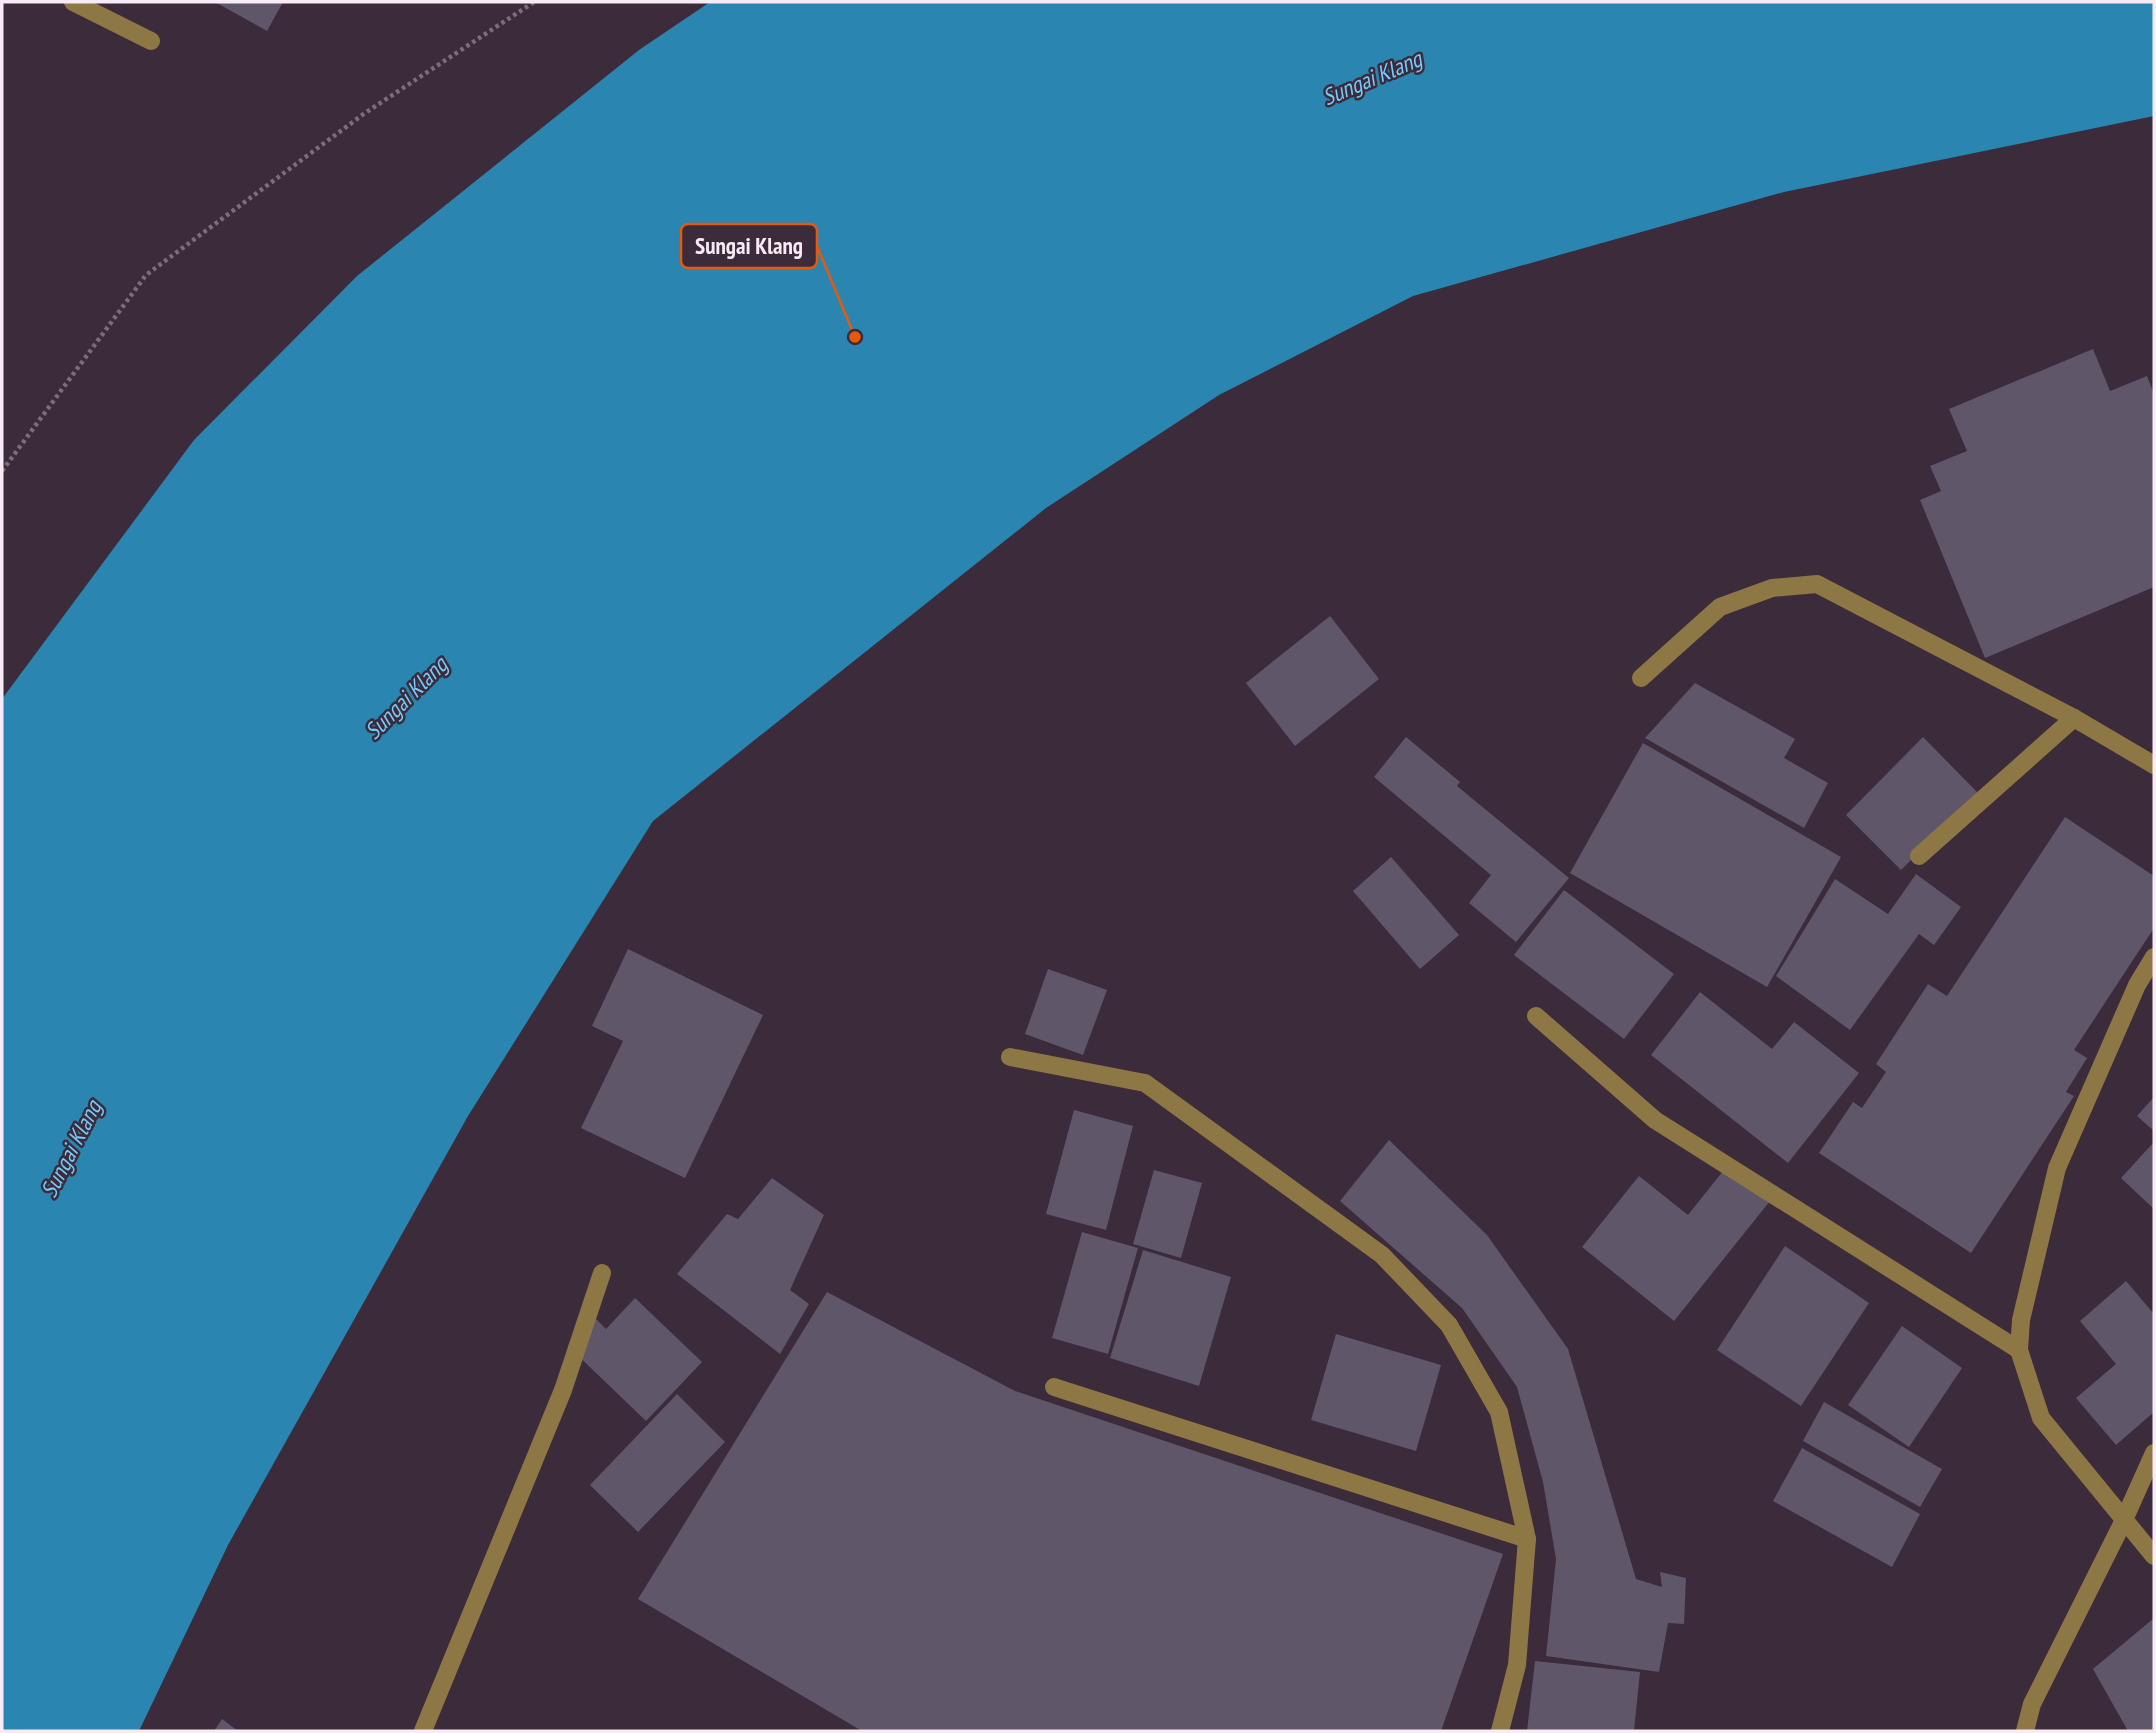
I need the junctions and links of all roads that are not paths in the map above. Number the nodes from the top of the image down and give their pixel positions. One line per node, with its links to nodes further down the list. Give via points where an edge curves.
1 (73, 2): 2 (street)
2 (151, 41)
3 (1640, 678): 4 (street, via 1720,607 1772,588 1817,583)
4 (2074, 718): 5 (street); 6 (street)
5 (2154, 765)
6 (1919, 856)
7 (2154, 957): 11 (street, via 2137,985 2057,1167 2021,1320)
8 (1536, 1016): 11 (street, via 1655,1120)
9 (1010, 1057): 15 (street, via 1145,1083 1382,1255 1449,1325 1499,1412)
10 (602, 1273): 17 (street, via 563,1390)
11 (2019, 1350): 14 (street, via 2041,1418 2097,1483)
12 (1054, 1387): 15 (street)
13 (2154, 1453): 14 (street)
14 (2123, 1522): 16 (street); 19 (street, via 2032,1704)
15 (1527, 1539): 18 (street, via 1517,1665)
16 (2154, 1556)
17 (423, 1731)
18 (1500, 1731)
19 (2025, 1731)

